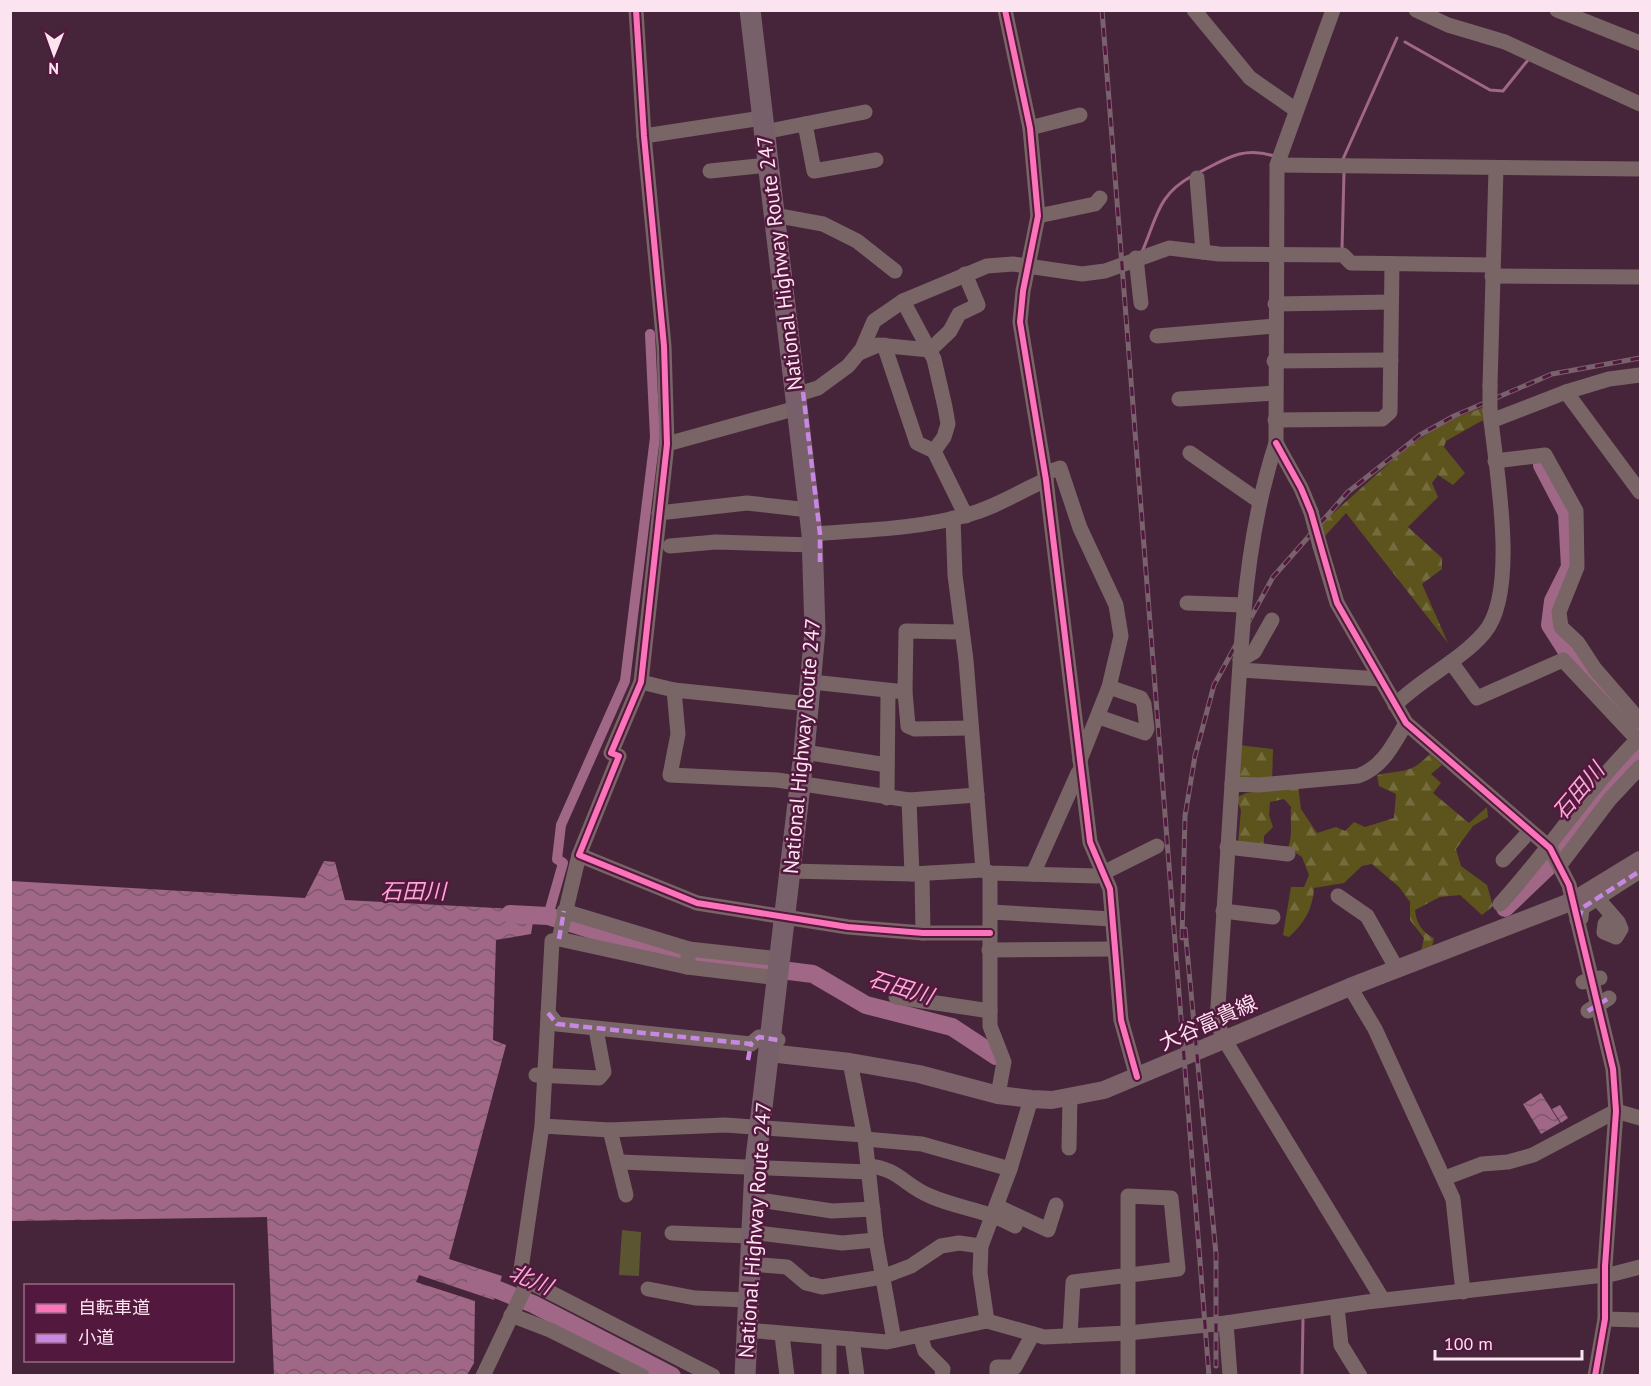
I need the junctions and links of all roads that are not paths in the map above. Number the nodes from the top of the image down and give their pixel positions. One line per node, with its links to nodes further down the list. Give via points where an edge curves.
1 (636, 10): 16 (street)
2 (750, 10): 14 (highway, National Highway Route 247)
3 (1005, 10): 15 (street)
4 (1194, 10): 10 (street, via 1250,78)
5 (1333, 10): 10 (street)
6 (1416, 10): 9 (street, via 1448,25 1505,42)
7 (1557, 10): 8 (street)
8 (1641, 43)
9 (1641, 104)
10 (1296, 110): 19 (street)
11 (865, 112): 13 (street)
12 (1080, 116): 15 (street)
13 (805, 124): 14 (street); 17 (street, via 814,171)
14 (763, 125): 16 (street); 18 (highway, National Highway Route 247)
15 (1030, 128): 26 (street)
16 (644, 136): 55 (street, via 664,346)
17 (876, 160)
18 (768, 165): 22 (street); 25 (highway, National Highway Route 247)
19 (1277, 165): 20 (street); 28 (street)
20 (1496, 168): 21 (street); 32 (street)
21 (1641, 169)
22 (710, 171)
23 (1197, 178): 27 (street)
24 (1100, 198): 26 (street, via 1095,204)
25 (774, 215): 33 (street, via 823,224 857,241); 50 (highway, National Highway Route 247)
26 (1038, 216): 31 (street)
27 (1203, 252): 28 (street); 29 (street, via 1169,248)
28 (1276, 254): 30 (street, via 1343,255 1351,263); 39 (street)
29 (1136, 258): 31 (street, via 1105,271 1082,274); 38 (street)
30 (1392, 264): 32 (street); 37 (street)
31 (1028, 267): 34 (street, via 987,266); 59 (street, via 1020,322)
32 (1492, 270): 35 (street); 52 (street, bridge)
33 (895, 271)
34 (965, 274): 36 (street); 43 (street, via 978,305 959,314 950,331)
35 (1641, 277)
36 (903, 301): 43 (street); 44 (street, via 874,321)
37 (1391, 302): 39 (street); 45 (street)
38 (1141, 303)
39 (1275, 304): 40 (street)
40 (1275, 326): 41 (street); 46 (street)
41 (1157, 336)
42 (884, 345): 43 (street); 44 (street); 56 (street, via 917,443)
43 (930, 350): 56 (street, via 948,424)
44 (859, 353): 50 (street, via 848,366)
45 (1391, 360): 46 (street); 53 (street, via 1390,412 1382,419)
46 (1274, 361): 49 (street)
47 (1641, 375): 48 (street, via 1609,379)
48 (1566, 392): 52 (street); 60 (street)
49 (1275, 393): 51 (street); 53 (street)
50 (798, 398): 55 (street); 62 (highway, National Highway Route 247); 65 (street)
51 (1179, 399)
52 (1490, 416): 58 (street)
53 (1275, 420): 54 (street)
54 (1276, 443): 61 (street); 73 (street, bridge, via 1311,512 1337,603)
55 (667, 444): 63 (street)
56 (934, 452): 64 (street)
57 (1191, 453): 61 (street)
58 (1495, 461): 72 (street, via 1503,538 1502,592 1496,615 1484,633); 83 (street, via 1545,455 1576,511 1577,567 1559,612 1561,627)
59 (1045, 476): 64 (street, via 1005,502); 76 (street, via 1060,468 1080,528 1116,605 1120,636); 89 (street)
60 (1641, 492)
61 (1259, 501): 68 (street)
62 (809, 510): 63 (street, via 747,503); 65 (highway, National Highway Route 247)
63 (659, 513): 74 (street)
64 (959, 517): 65 (street); 70 (street)
65 (816, 544): 66 (street, via 716,542); 75 (highway, National Highway Route 247)
66 (670, 546)
67 (1187, 603): 68 (street)
68 (1244, 608): 71 (street, bridge)
69 (1272, 620): 71 (street, via 1254,652)
70 (961, 632): 79 (street, via 906,631); 85 (street)
71 (1240, 660): 73 (street); 92 (street)
72 (1451, 662): 81 (street, via 1416,684); 86 (street, via 1478,698 1563,660)
73 (1381, 679): 81 (street)
74 (641, 682): 77 (street); 101 (street, via 611,753 619,756)
75 (812, 682): 78 (street); 80 (highway, National Highway Route 247)
76 (1109, 687): 82 (street); 82 (street, via 1141,698 1147,729 1145,733)
77 (674, 690): 80 (street); 91 (street, via 678,734 670,775)
78 (888, 692): 79 (street); 88 (street)
79 (905, 692): 85 (street, via 908,726)
80 (809, 704): 87 (highway, National Highway Route 247)
81 (1395, 705): 84 (street)
82 (1099, 717): 89 (street)
83 (1641, 721)
84 (1406, 723): 92 (street, via 1381,762 1372,771 1358,776); 96 (street)
85 (971, 728): 93 (street)
86 (1639, 739): 99 (street, via 1618,759)
87 (804, 752): 88 (street); 91 (highway, National Highway Route 247)
88 (887, 765): 94 (street)
89 (1080, 765): 107 (street, via 1090,842); 109 (street)
90 (1641, 767): 103 (street, via 1610,799)
91 (800, 782): 94 (street); 105 (highway, National Highway Route 247)
92 (1232, 784): 98 (street)
93 (978, 795): 95 (street); 106 (street)
94 (887, 798): 95 (street)
95 (909, 800): 108 (street)
96 (1530, 831): 99 (street); 102 (street)
97 (1157, 846): 107 (street)
98 (1227, 847): 100 (street); 114 (street)
99 (1550, 848): 103 (street); 111 (street)
100 (1288, 854)
101 (579, 855): 113 (street); 116 (street, via 697,903)
102 (1503, 860)
103 (1560, 865): 112 (street)
104 (1639, 866): 112 (main road, 大谷富貴線)
105 (790, 871): 108 (street); 116 (highway, National Highway Route 247)
106 (987, 872): 108 (street); 109 (street); 115 (street)
107 (1103, 873): 109 (street); 119 (street, via 1110,889)
108 (917, 874): 120 (street)
109 (1033, 874)
110 (1338, 896): 128 (street, via 1367,916)
111 (1500, 904)
112 (1584, 904): 117 (street); 128 (main road, 大谷富貴線); 147 (street)
113 (564, 911): 122 (street); 123 (street)
114 (1222, 911): 118 (street); 139 (street, via 1217,1022)
115 (991, 912): 119 (street); 121 (street)
116 (785, 915): 120 (street, via 849,927); 127 (highway, National Highway Route 247)
117 (1612, 916)
118 (1273, 917)
119 (1112, 919): 124 (street)
120 (923, 933): 121 (street)
121 (990, 933): 125 (street)
122 (559, 939): 126 (street); 136 (street, via 552,941)
123 (689, 949): 126 (street); 127 (street)
124 (1115, 949): 125 (street); 143 (street, via 1121,1020)
125 (989, 950): 134 (street)
126 (687, 967): 127 (street)
127 (779, 969): 140 (highway, National Highway Route 247)
128 (1397, 969): 131 (main road, 大谷富貴線)
129 (1600, 978): 130 (street, bridge)
130 (1583, 982)
131 (1350, 987): 139 (main road, 大谷富貴線); 158 (street, via 1375,1029)
132 (896, 997): 134 (street)
133 (1609, 998): 135 (street, bridge)
134 (990, 1011): 144 (street, via 990,1026 1004,1062)
135 (1588, 1011)
136 (548, 1012): 137 (street); 140 (street, via 557,1024)
137 (542, 1031): 138 (street); 142 (street)
138 (597, 1035): 140 (street); 142 (street, via 604,1072 599,1078)
139 (1224, 1039): 143 (main road, 大谷富貴線); 178 (street)
140 (761, 1048): 141 (main road, 大谷富貴線); 150 (highway, National Highway Route 247)
141 (850, 1062): 144 (main road, 大谷富貴線, via 919,1074); 152 (street)
142 (541, 1075): 149 (street)
143 (1137, 1077): 145 (main road, 大谷富貴線, via 1104,1090)
144 (998, 1095): 146 (main road, 大谷富貴線)
145 (1070, 1097): 146 (main road, 大谷富貴線); 153 (street)
146 (1031, 1099): 157 (street)
147 (1619, 1111): 148 (street); 158 (street, via 1533,1155 1482,1164); 171 (street)
148 (1641, 1118)
149 (542, 1126): 151 (street); 174 (street, via 520,1276)
150 (759, 1128): 151 (street, via 693,1125); 152 (street); 155 (highway, National Highway Route 247)
151 (610, 1130): 154 (street)
152 (865, 1137): 156 (street); 157 (street, via 922,1144)
153 (1069, 1148)
154 (620, 1162): 155 (street); 159 (street)
155 (755, 1167): 156 (street); 160 (highway, National Highway Route 247)
156 (868, 1169): 162 (street); 163 (street, via 897,1172 916,1189 933,1197)
157 (1010, 1169): 163 (street)
158 (1444, 1178): 176 (street, via 1458,1222)
159 (626, 1195)
160 (753, 1199): 162 (street, via 832,1211); 166 (highway, National Highway Route 247)
161 (1056, 1205): 163 (street, via 1048,1230)
162 (873, 1209): 167 (street)
163 (994, 1209): 164 (street); 168 (street)
164 (1015, 1226)
165 (672, 1233): 166 (street)
166 (750, 1234): 167 (street, via 842,1243); 169 (highway, National Highway Route 247)
167 (876, 1240): 173 (street)
168 (981, 1246): 173 (street, via 941,1246 911,1266); 183 (street, via 980,1273)
169 (749, 1264): 173 (street, via 787,1267 806,1283 822,1287); 177 (highway, National Highway Route 247)
170 (1641, 1267): 171 (street)
171 (1609, 1274): 176 (street); 181 (street)
172 (1127, 1276): 172 (street, via 1178,1269 1171,1198 1128,1196); 186 (street); 190 (street, via 1072,1282)
173 (882, 1277): 193 (street)
174 (526, 1285): 180 (street); 196 (street)
175 (648, 1289): 177 (street, via 695,1298)
176 (1463, 1292): 178 (street)
177 (747, 1300): 185 (highway, National Highway Route 247)
178 (1383, 1300): 179 (street)
179 (1337, 1307): 184 (street); 205 (street, via 1341,1345)
180 (513, 1312): 194 (street); 195 (street)
181 (1609, 1319): 182 (street); 206 (street); 207 (street)
182 (1641, 1320)
183 (987, 1321): 187 (street); 189 (street)
184 (1226, 1323): 186 (street); 204 (street)
185 (746, 1330): 188 (street); 197 (highway, National Highway Route 247)
186 (1128, 1333): 190 (street); 203 (street)
187 (1034, 1334): 190 (street); 202 (street, via 1015,1367 997,1367)
188 (782, 1335): 191 (street); 198 (street)
189 (920, 1335): 193 (street); 201 (street, via 925,1351 943,1369)
190 (1070, 1336)
191 (830, 1338): 192 (street); 199 (street)
192 (852, 1339): 193 (street); 200 (street)
193 (894, 1340)
194 (483, 1376)
195 (642, 1376)
196 (713, 1376)
197 (745, 1376)
198 (787, 1376)
199 (829, 1376)
200 (857, 1376)
201 (942, 1376)
202 (997, 1376)
203 (1128, 1376)
204 (1230, 1376)
205 (1360, 1376)
206 (1595, 1376)
207 (1602, 1376)

